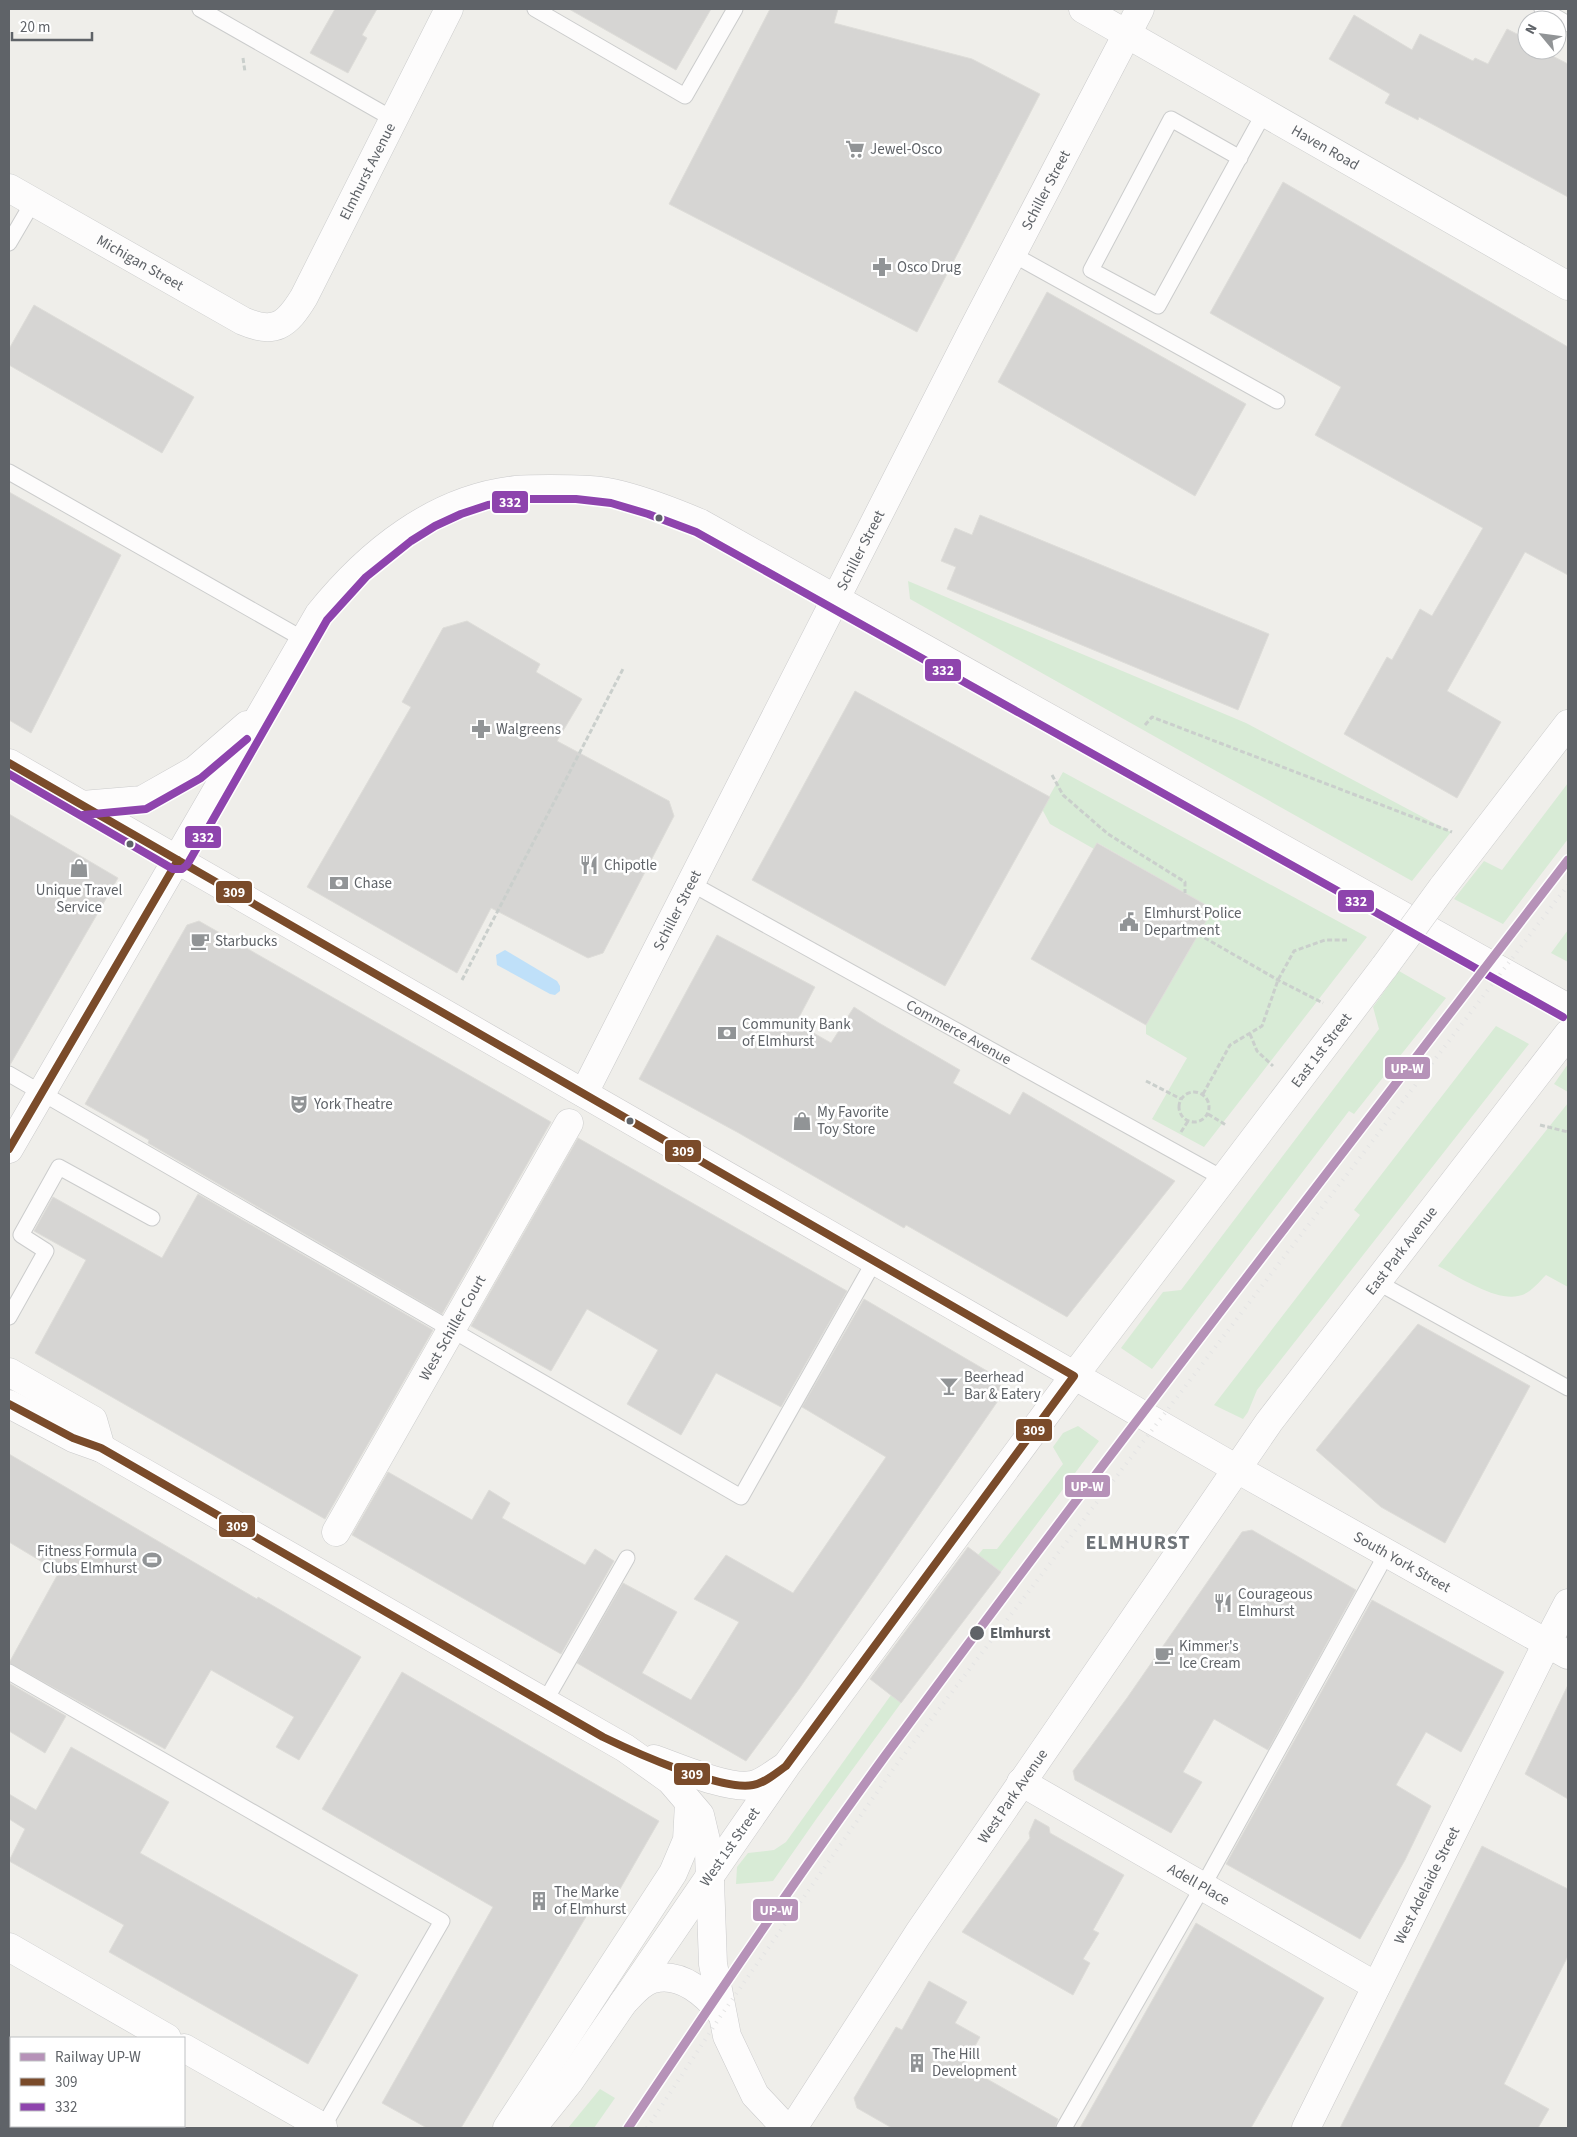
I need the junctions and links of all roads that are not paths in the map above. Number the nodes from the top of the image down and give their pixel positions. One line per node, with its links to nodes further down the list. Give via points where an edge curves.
1 (200, 9): 11 (lane)
2 (449, 9): 11 (street, Elmhurst Avenue)
3 (535, 9): 4 (lane, via 685,96)
4 (735, 9)
5 (1083, 9): 9 (street, Haven Road)
6 (1140, 9): 9 (street, Schiller Street)
7 (1542, 9): 8 (lane)
8 (1568, 24)
9 (1127, 34): 10 (street, Haven Road); 16 (street, Schiller Street)
10 (1264, 112): 12 (lane); 18 (street, Haven Road)
11 (393, 119): 20 (street, Elmhurst Avenue, via 304,297 286,322)
12 (1240, 158): 17 (lane, via 1158,306); 17 (lane, via 1171,119)
13 (9, 188): 14 (street, Michigan Street)
14 (33, 202): 15 (lane); 20 (street, Michigan Street, via 243,321 258,328)
15 (9, 243)
16 (1012, 254): 19 (lane); 23 (street, Schiller Street)
17 (1092, 270): 19 (lane)
18 (1568, 286)
19 (1080, 291): 21 (lane)
20 (276, 327)
21 (1276, 401)
22 (9, 472): 24 (lane)
23 (836, 599): 24 (street, via 700,523 661,507 599,491 516,490 474,499 438,512 406,531 380,550 338,590); 30 (street, Schiller Street); 31 (street)
24 (303, 639): 25 (street)
25 (261, 713): 28 (street, via 195,770 142,800); 29 (street)
26 (1568, 724): 38 (street, East 1st Street, bridge)
27 (9, 763): 28 (street, South York Street)
28 (82, 805): 29 (street, South York Street)
29 (178, 860): 34 (street); 35 (street, South York Street)
30 (692, 884): 35 (street, Schiller Street); 38 (lane, Commerce Avenue)
31 (1568, 1008)
32 (1568, 1034): 42 (street, East Park Avenue)
33 (11, 1076): 34 (lane)
34 (42, 1092): 37 (street); 44 (lane)
35 (584, 1093): 41 (street, South York Street)
36 (569, 1122): 44 (street, West Schiller Court)
37 (13, 1134)
38 (1224, 1179): 46 (street, East 1st Street)
39 (152, 1218): 40 (lane, via 59,1167)
40 (15, 1232): 43 (lane, via 46,1251)
41 (874, 1260): 44 (lane, via 741,1497); 46 (street, South York Street)
42 (1377, 1282): 47 (lane); 50 (street, East Park Avenue, via 1269,1422)
43 (9, 1317)
44 (452, 1330): 51 (street, West Schiller Court)
45 (9, 1372): 49 (street, via 93,1420)
46 (1074, 1376): 50 (street, South York Street); 59 (street, West 1st Street)
47 (1568, 1388)
48 (9, 1404): 49 (street, via 73,1438)
49 (101, 1448): 57 (street)
50 (1237, 1469): 52 (street, South York Street); 60 (street, West Park Avenue)
51 (336, 1532)
52 (1387, 1553): 55 (street, South York Street); 63 (lane)
53 (628, 1558): 57 (lane)
54 (1568, 1604): 55 (street, West Adelaide Street)
55 (1558, 1649): 65 (street, West Adelaide Street)
56 (9, 1672): 70 (lane, via 442,1921)
57 (544, 1703): 58 (street)
58 (625, 1748): 59 (street, via 690,1772 751,1786); 61 (street, via 670,1780)
59 (786, 1766): 62 (street, West 1st Street)
60 (1021, 1782): 63 (street, Adell Place); 74 (street, West Park Avenue)
61 (690, 1803): 62 (street, via 700,1815 705,1832); 71 (street, via 687,1840 673,1873)
62 (710, 1876): 66 (street, West 1st Street); 67 (street, via 714,1964)
63 (1203, 1886): 65 (street, Adell Place); 75 (lane)
64 (9, 1947): 68 (street)
65 (1376, 1986): 76 (street, West Adelaide Street)
66 (623, 2003): 67 (street, via 638,1987 653,1979 670,1977 698,1989); 72 (street, West 1st Street, via 569,2082)
67 (722, 2014): 73 (street, via 727,2036 750,2087)
68 (165, 2037)
69 (185, 2049): 70 (street)
70 (323, 2127)
71 (507, 2128)
72 (532, 2128)
73 (786, 2128)
74 (793, 2128)
75 (1064, 2128)
76 (1306, 2128)

